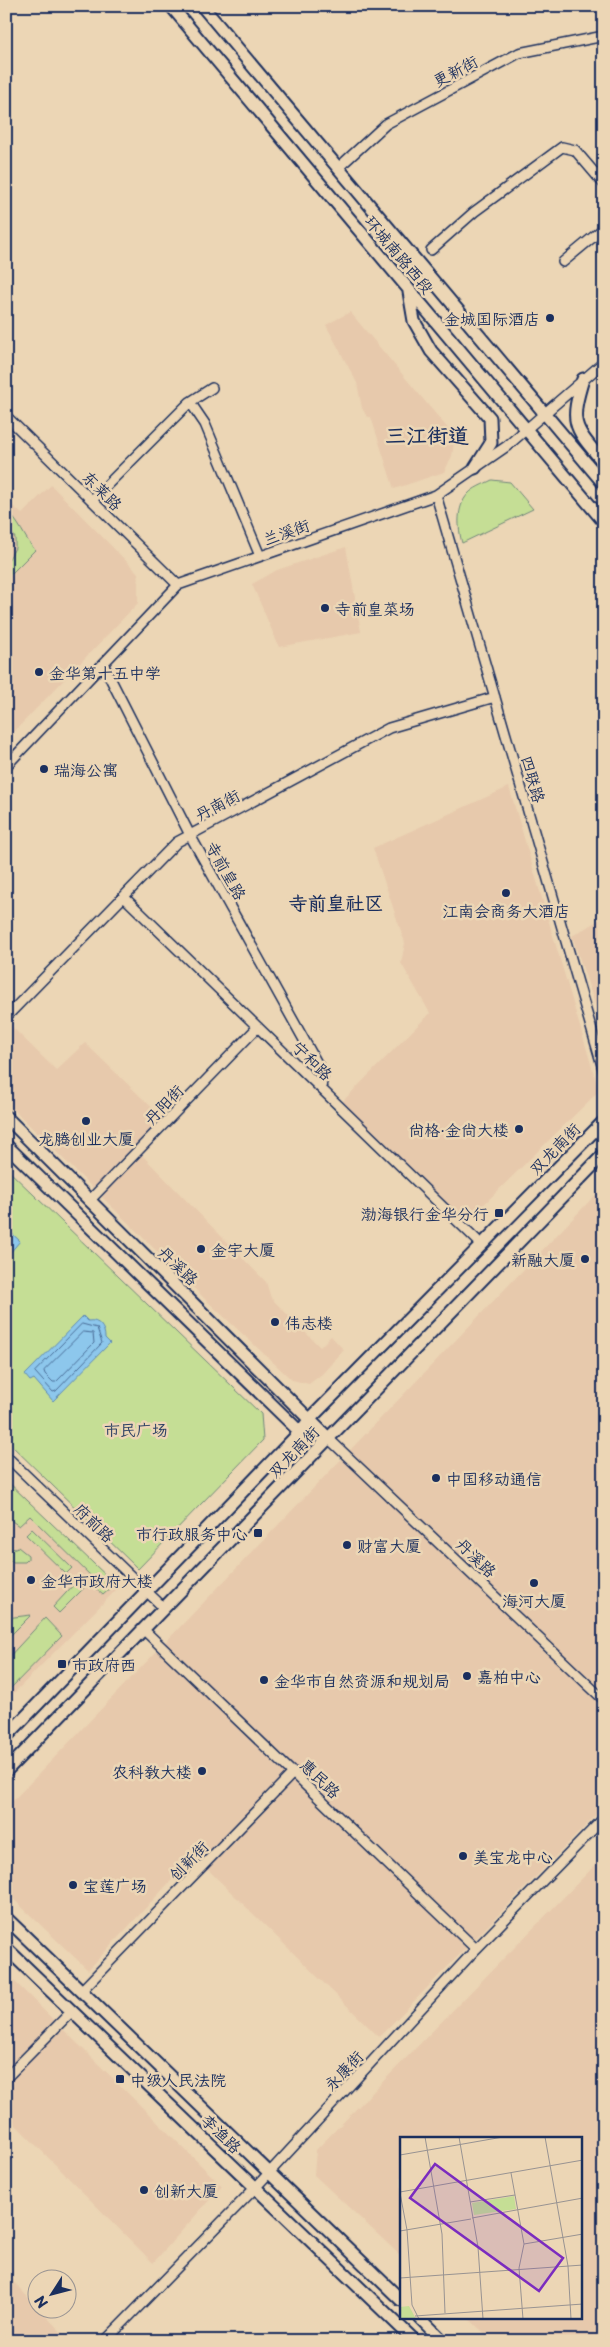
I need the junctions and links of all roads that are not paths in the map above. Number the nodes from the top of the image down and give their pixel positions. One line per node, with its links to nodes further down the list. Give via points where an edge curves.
1 (171, 6): 9 (main road, 环城南路西段)
2 (202, 6): 4 (main road, 环城南路西段)
3 (604, 36): 4 (street, 更新街, via 519,53 386,124)
4 (338, 168): 14 (main road, 环城南路西段)
5 (604, 184): 7 (street, via 575,150 562,147 474,212)
6 (604, 228): 8 (street)
7 (430, 250)
8 (563, 262)
9 (409, 290): 16 (main road, 环城南路西段); 18 (main road, via 414,321 431,351 490,418 491,442)
10 (604, 362): 11 (street, 兰溪街)
11 (583, 379): 14 (street, 兰溪街); 17 (main road, via 574,408 578,432)
12 (212, 388): 13 (street)
13 (190, 402): 21 (street); 23 (street, via 205,424)
14 (545, 413): 16 (street, 兰溪街); 19 (main road, 环城南路西段)
15 (8, 421): 21 (street, 东莱路)
16 (526, 431): 18 (street, 兰溪街); 22 (main road, 环城南路西段)
17 (604, 463)
18 (475, 468): 20 (street, 兰溪街)
19 (604, 484)
20 (436, 494): 23 (street, 兰溪街); 26 (street, 四联路)
21 (92, 500): 24 (street, 东莱路)
22 (604, 522)
23 (260, 556): 24 (street, 兰溪街)
24 (178, 585): 25 (street, 兰溪街)
25 (102, 664): 27 (street, 兰溪街); 28 (street, 寺前皇路)
26 (495, 697): 28 (street, 丹南街, via 389,728); 32 (street, 四联路)
27 (6, 766)
28 (190, 835): 29 (street, 丹南街, via 177,842); 33 (street, 寺前皇路, via 323,1074)
29 (124, 897): 30 (street, 丹南街); 31 (street, 宁和路)
30 (6, 1017)
31 (258, 1027): 33 (street, 宁和路); 38 (street, 丹阳街)
32 (604, 1072)
33 (321, 1088): 39 (street, 宁和路)
34 (6, 1117): 38 (main road, 丹溪路)
35 (604, 1121): 39 (main road, 双龙南街)
36 (6, 1145): 41 (main road)
37 (604, 1154): 42 (main road, 双龙南街)
38 (89, 1201): 40 (main road, 丹溪路)
39 (482, 1245): 40 (main road, 双龙南街)
40 (309, 1420): 41 (main road, 双龙南街); 42 (main road, 丹溪路)
41 (300, 1432): 42 (main road); 44 (main road, 双龙南街)
42 (328, 1438): 45 (main road, 双龙南街); 47 (street, 丹溪路)
43 (6, 1456): 44 (street, 府前路)
44 (146, 1592): 45 (street, 府前路); 48 (main road, 双龙南街)
45 (164, 1608): 46 (main road, 双龙南街)
46 (144, 1630): 49 (main road, 双龙南街); 50 (street, 惠民路)
47 (604, 1700)
48 (6, 1736)
49 (6, 1771)
50 (294, 1772): 54 (street, 惠民路); 55 (street, 创新街)
51 (604, 1818): 54 (street, 永康街)
52 (6, 1918): 55 (main road, 李渔路)
53 (6, 1948): 56 (main road, 李渔路)
54 (476, 1949): 58 (street, 永康街)
55 (82, 1990): 58 (main road, 李渔路)
56 (72, 2011): 57 (street); 59 (main road, 李渔路)
57 (6, 2078)
58 (268, 2173): 59 (street, 永康街); 60 (main road, 李渔路)
59 (256, 2187): 62 (street, 永康街); 63 (main road, 李渔路)
60 (400, 2299)
61 (422, 2320): 64 (main road)
62 (105, 2341)
63 (415, 2341)
64 (444, 2341)

